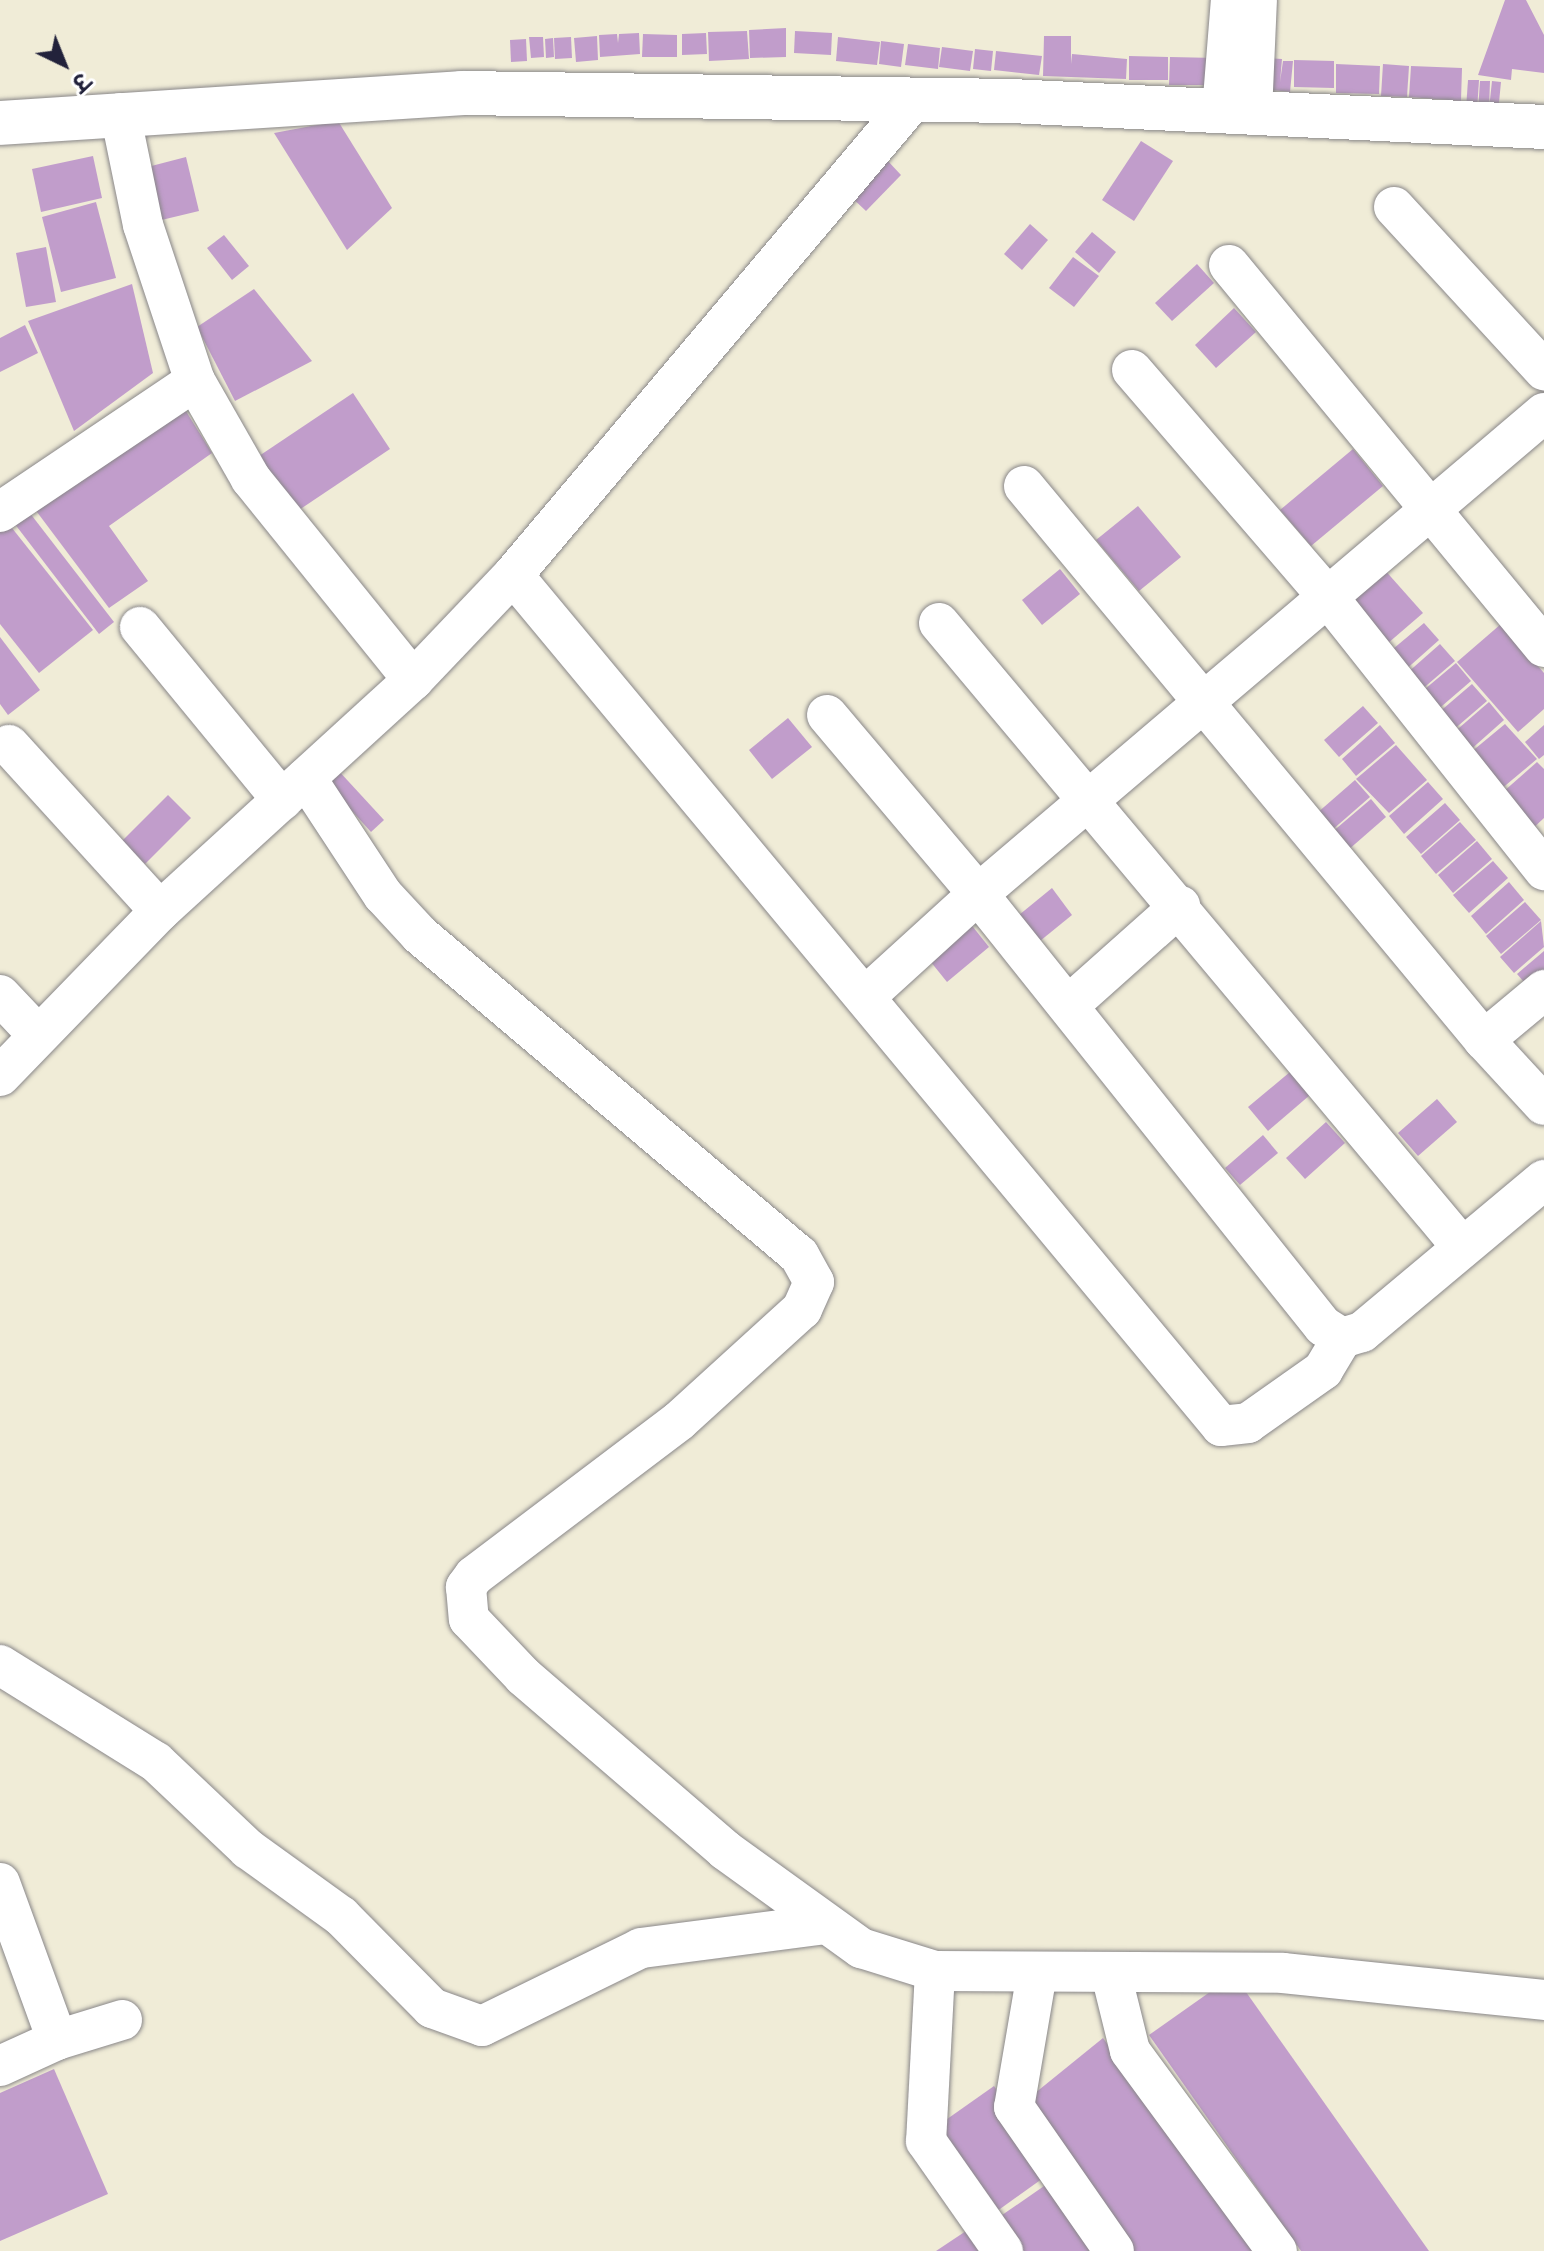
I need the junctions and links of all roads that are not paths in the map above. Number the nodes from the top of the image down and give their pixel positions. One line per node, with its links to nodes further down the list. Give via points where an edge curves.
1 (1231, 0): 4 (street)
2 (1257, 0): 4 (street)
3 (912, 102): 4 (main road, via 1011,101); 5 (main road, via 461,93); 17 (street)
4 (1237, 112): 7 (main road)
5 (120, 113): 6 (main road); 12 (street, via 143,225)
6 (0, 123)
7 (1544, 127)
8 (1394, 207): 11 (street)
9 (1229, 265): 15 (street)
10 (1132, 370): 18 (street)
11 (1544, 370)
12 (195, 381): 16 (street); 22 (street, via 251,479)
13 (1544, 413): 15 (street)
14 (1024, 486): 23 (street)
15 (1431, 511): 18 (street); 21 (street)
16 (0, 512)
17 (513, 575): 22 (street); 34 (street)
18 (1327, 596): 23 (street); 28 (street)
19 (939, 623): 27 (street)
20 (140, 627): 26 (street)
21 (1544, 647)
22 (413, 680): 26 (street)
23 (1206, 701): 27 (street); 37 (street)
24 (827, 715): 29 (street)
25 (9, 745): 31 (street)
26 (294, 789): 31 (street); 45 (street, via 420,935 799,1255 814,1282 802,1309 679,1421 518,1540 466,1587 469,1619 523,1676 725,1850)
27 (1089, 796): 29 (street); 30 (street)
28 (1544, 870)
29 (978, 894): 34 (street); 35 (street)
30 (1180, 906): 35 (street); 41 (street)
31 (160, 911): 36 (street)
32 (1544, 990): 37 (street)
33 (0, 995): 36 (street)
34 (865, 997): 42 (street, via 1221,1426 1248,1423 1313,1377)
35 (1069, 1005): 42 (street, via 1323,1326)
36 (38, 1035): 38 (street)
37 (1484, 1040): 39 (street)
38 (0, 1076)
39 (1544, 1105)
40 (1544, 1180): 41 (street)
41 (1462, 1247): 42 (street, via 1362,1332)
42 (1342, 1338)
43 (0, 1665): 45 (street, via 156,1762 248,1849 341,1916 432,2008 482,2026 641,1948)
44 (0, 1883): 51 (street)
45 (825, 1924): 46 (street, via 861,1948)
46 (935, 1971): 47 (street); 53 (street, via 926,2141)
47 (1037, 1973): 48 (street); 54 (street, via 1014,2107)
48 (1111, 1974): 49 (street, via 1283,1973); 55 (street, via 1130,2051)
49 (1544, 2000)
50 (122, 2020): 51 (street)
51 (57, 2040): 52 (street)
52 (0, 2066)
53 (1003, 2251)
54 (1114, 2251)
55 (1277, 2251)

